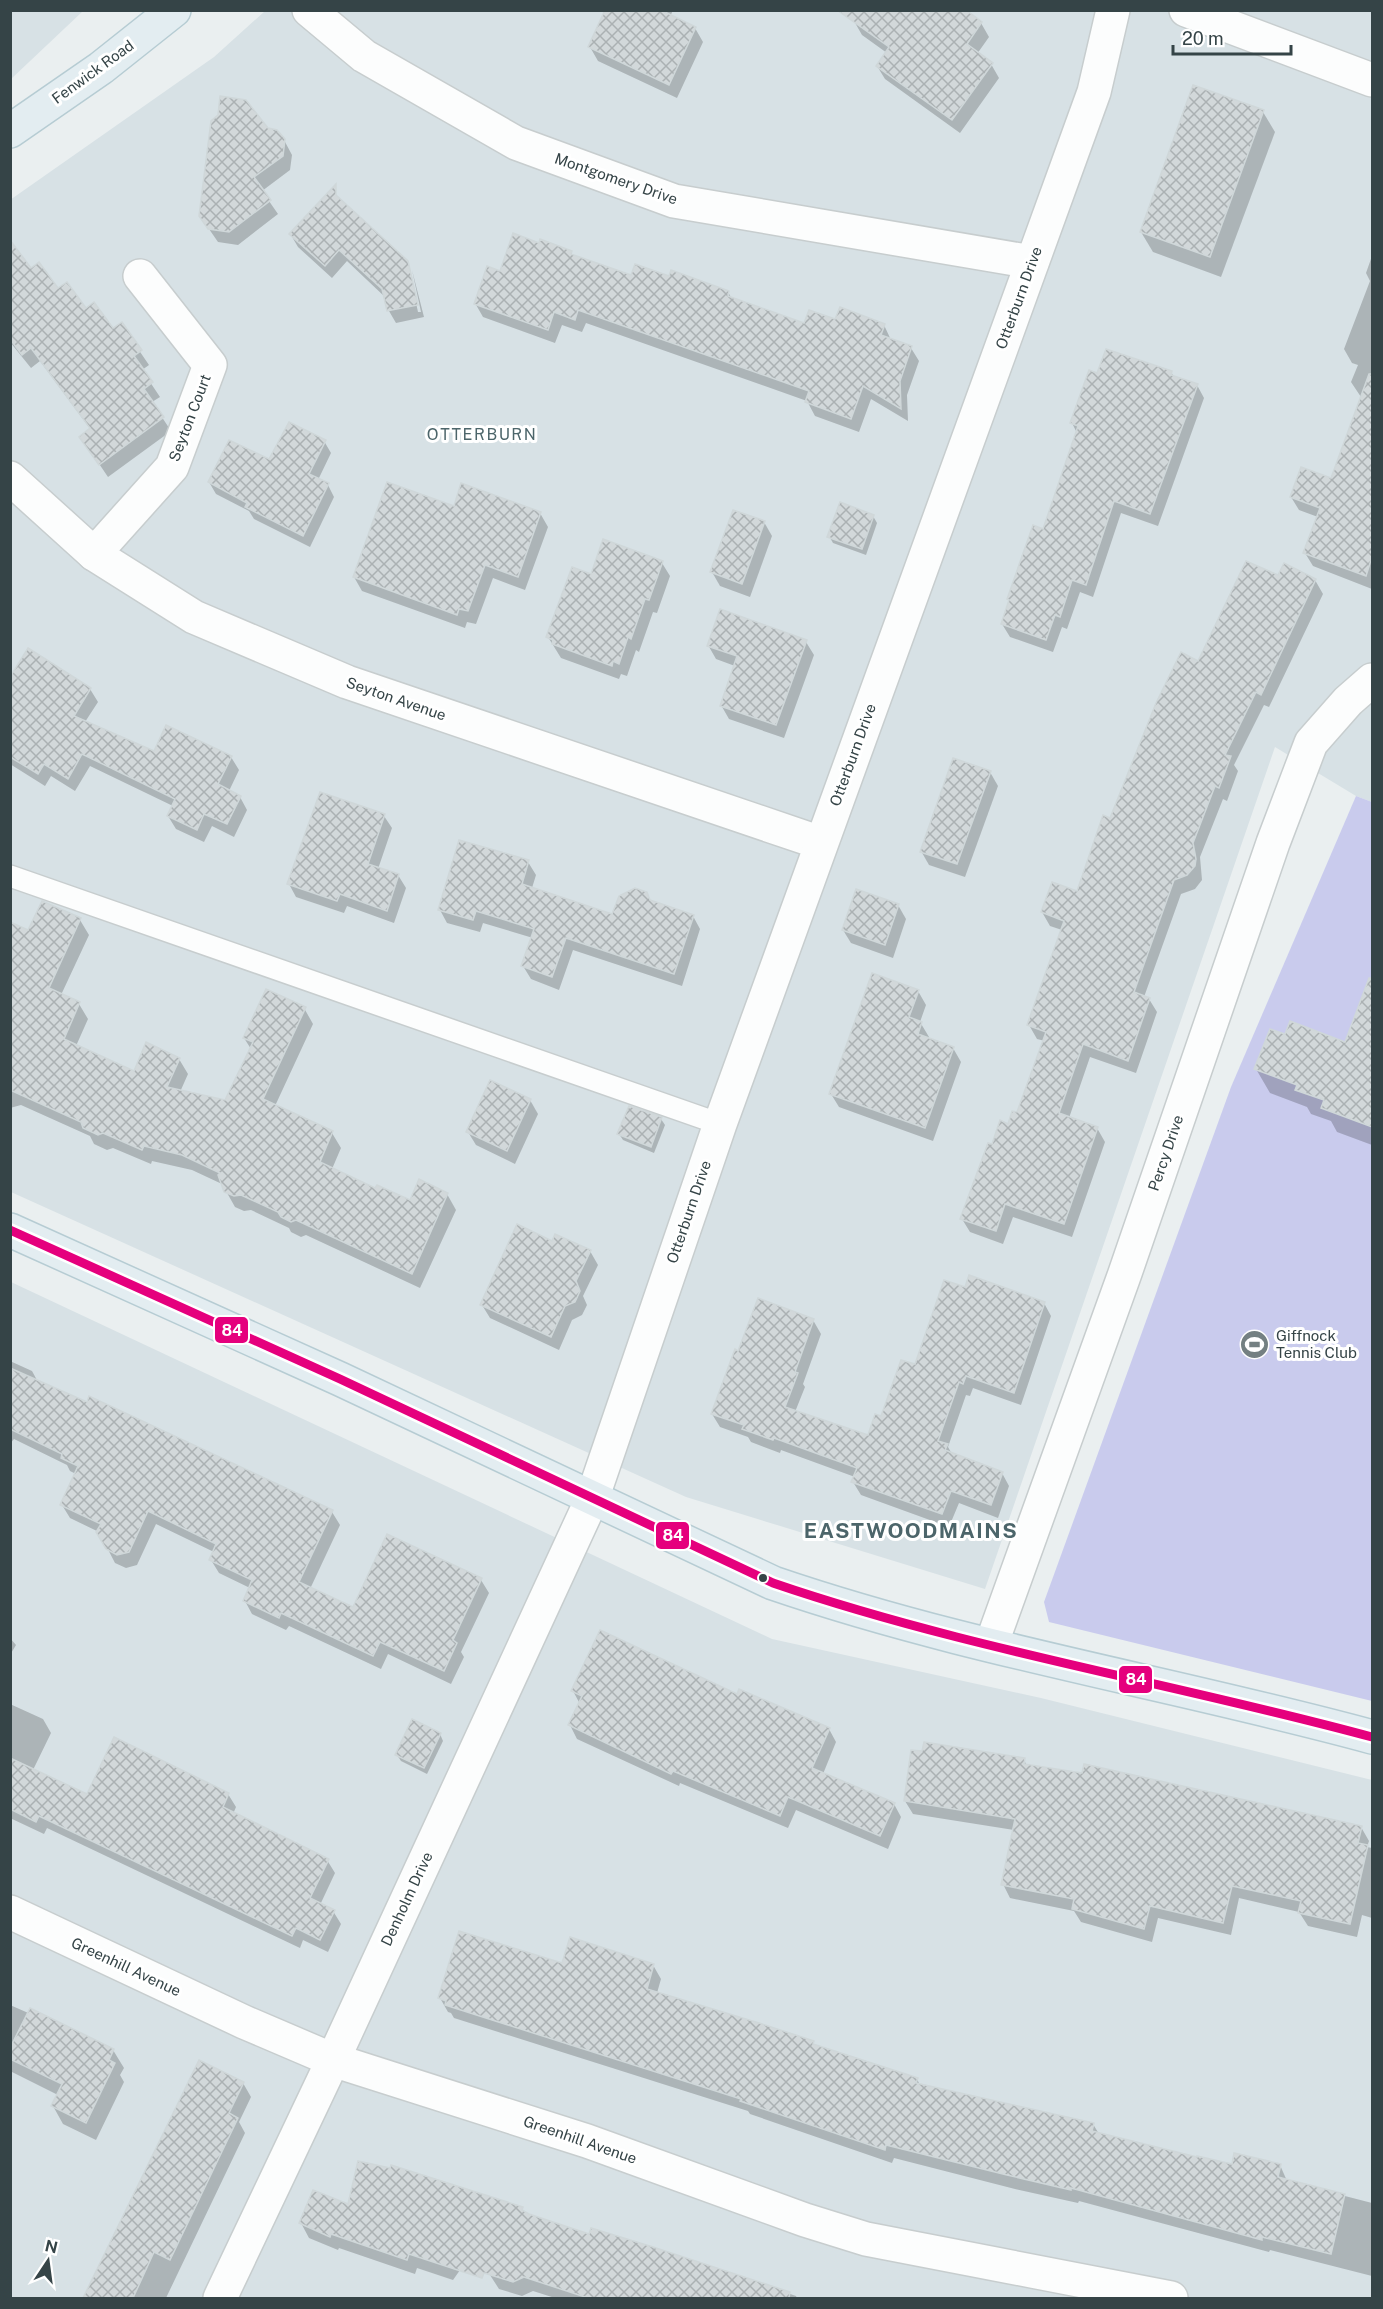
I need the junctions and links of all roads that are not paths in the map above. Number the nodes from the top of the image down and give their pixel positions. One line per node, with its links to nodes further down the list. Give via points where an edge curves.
1 (174, 10): 6 (main road, Fenwick Road, via 101,68)
2 (309, 10): 7 (street, Montgomery Drive, via 364,56 516,143 674,201)
3 (1113, 10): 7 (street, Otterburn Drive, via 1094,92)
4 (1186, 10): 5 (street)
5 (1372, 80)
6 (10, 131)
7 (1032, 262): 12 (street, Otterburn Drive)
8 (140, 276): 10 (street, Seyton Court, via 210,365 172,468)
9 (10, 478): 10 (street, Seyton Avenue)
10 (94, 554): 12 (street, Seyton Avenue, via 194,617 347,682)
11 (1372, 680): 17 (street, Percy Drive, via 1311,743)
12 (821, 843): 14 (street, Otterburn Drive)
13 (10, 876): 14 (lane)
14 (715, 1137): 16 (street, Otterburn Drive)
15 (10, 1230): 16 (main road, via 340,1379)
16 (592, 1499): 17 (main road, via 773,1583 846,1608); 20 (street, Denholm Drive)
17 (991, 1645): 18 (main road)
18 (1372, 1737)
19 (10, 1912): 20 (street, Greenhill Avenue)
20 (333, 2060): 21 (street, Denholm Drive); 22 (street, Greenhill Avenue, via 587,2141 866,2239)
21 (220, 2298)
22 (1162, 2298)

